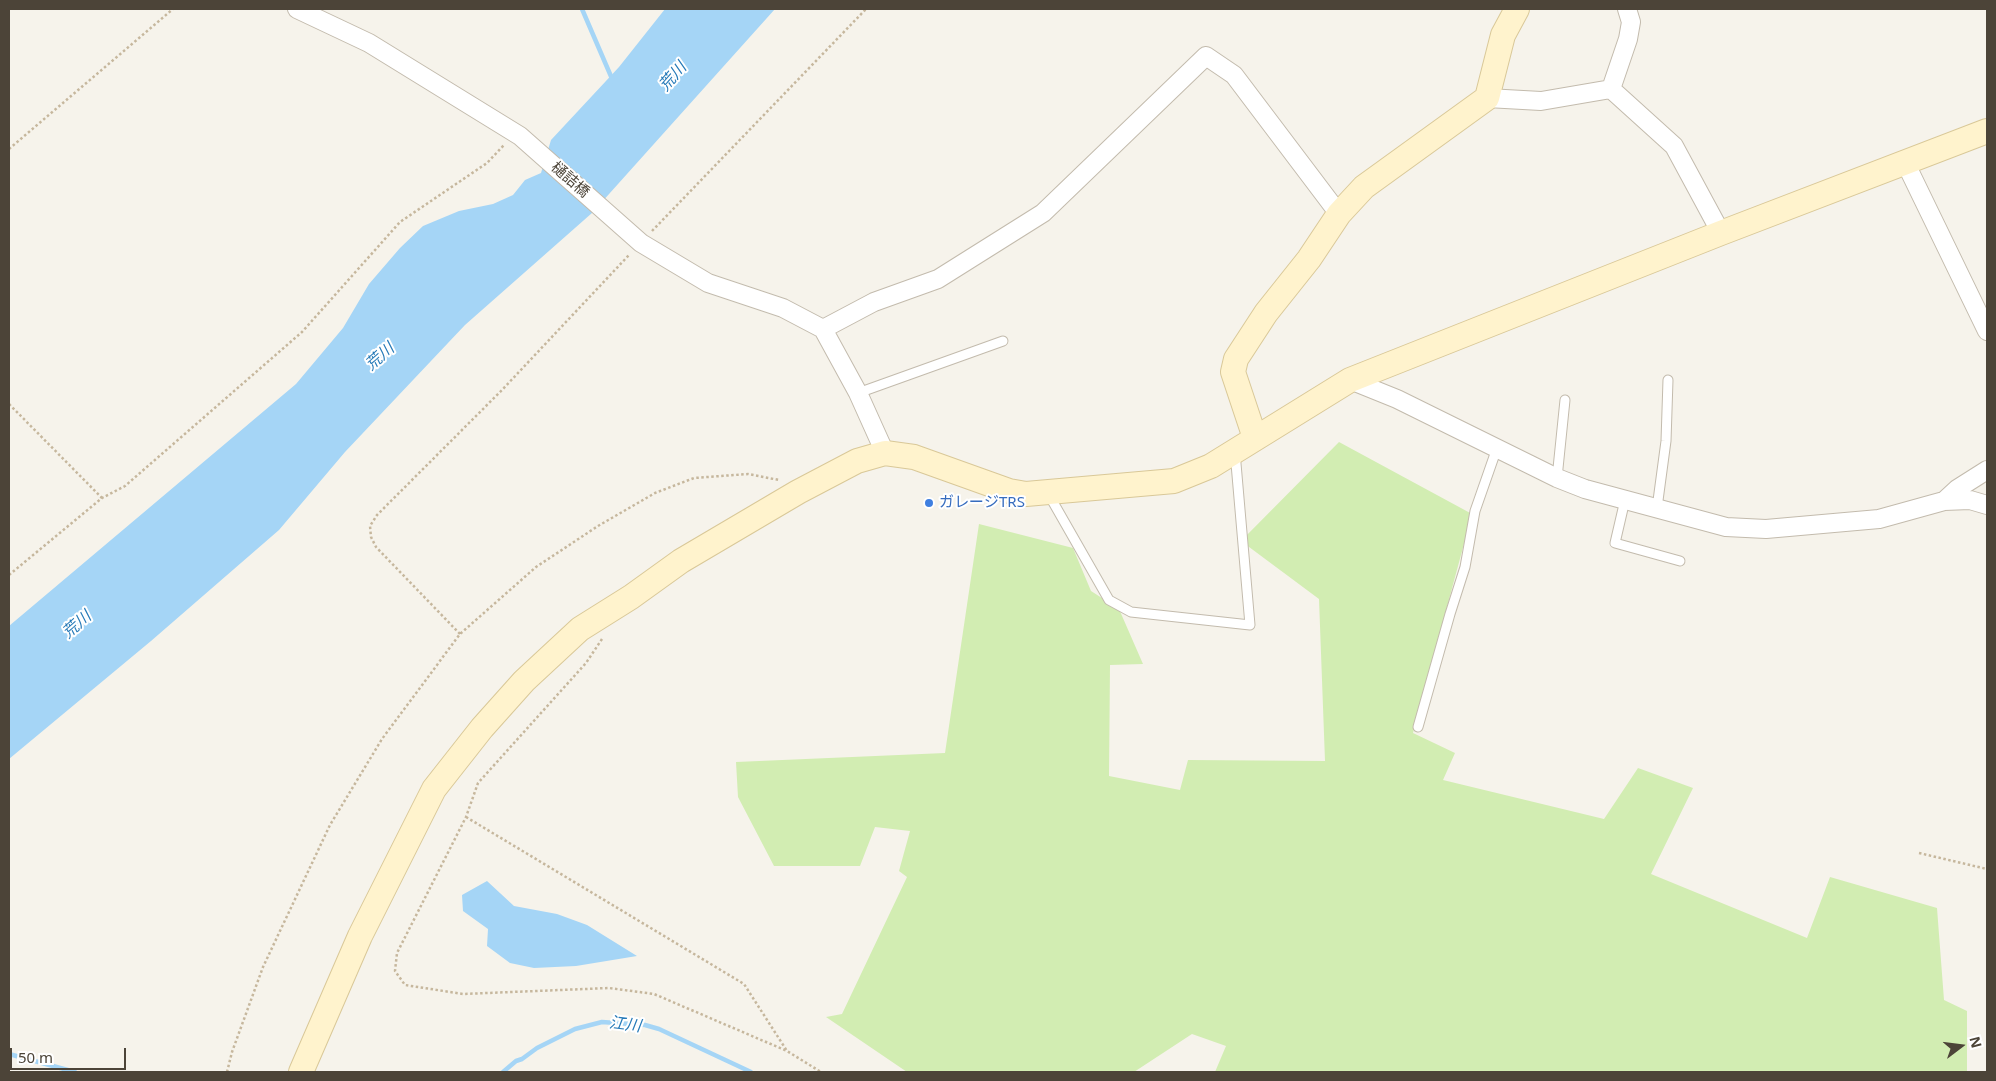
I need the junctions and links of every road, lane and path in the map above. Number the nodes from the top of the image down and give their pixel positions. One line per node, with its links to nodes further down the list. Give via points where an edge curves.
1 (173, 9): 10 (path)
2 (297, 9): 9 (street, 樋詰橋, via 369,43)
3 (866, 9): 14 (path)
4 (1517, 9): 7 (street, via 1503,35)
5 (1627, 9): 6 (street, via 1631,22)
6 (1611, 89): 7 (street, via 1540,101); 13 (street, via 1674,146)
7 (1487, 98): 12 (street, via 1364,187)
8 (1987, 131): 11 (street)
9 (517, 134): 14 (street, 樋詰橋); 31 (path, via 488,163 400,222 302,332 125,486)
10 (9, 149)
11 (1905, 162): 13 (street); 16 (street)
12 (1339, 214): 15 (street, via 1234,75 1206,56 1043,213 938,279 874,302); 23 (street, via 1236,359 1233,372)
13 (1721, 233): 18 (street)
14 (641, 243): 15 (street, 樋詰橋, via 708,283 783,308); 38 (path, via 502,390 376,515 370,526 376,547)
15 (823, 329): 20 (street)
16 (1987, 331)
17 (1002, 341): 20 (lane)
18 (1350, 380): 23 (street); 24 (street)
19 (1668, 380): 35 (lane, via 1666,441)
20 (858, 393): 26 (street)
21 (1564, 400): 28 (lane)
22 (9, 404): 31 (path)
23 (1255, 438): 25 (street)
24 (1497, 448): 28 (street); 40 (lane, via 1475,511 1465,567)
25 (1235, 452): 30 (street, via 1174,481); 30 (lane, via 1250,626 1131,612 1109,600)
26 (885, 453): 29 (street, via 857,461); 30 (street, via 914,456 1009,491 1026,494)
27 (1987, 470): 33 (street, via 1957,488)
28 (1557, 478): 32 (street)
29 (798, 492): 38 (path, via 780,480 748,474 694,478 655,493 536,567); 46 (street, via 682,561 580,629 524,681 482,728 434,789 360,936)
30 (1047, 492)
31 (102, 498): 37 (path)
32 (1625, 500): 35 (street); 36 (lane, via 1615,542)
33 (1944, 501): 34 (street, via 1970,500); 35 (street, via 1880,520 1766,529 1726,527)
34 (1987, 505)
35 (1658, 508)
36 (1680, 561)
37 (9, 575)
38 (460, 634): 45 (path, via 382,739 330,825 263,967)
39 (606, 634): 41 (path, via 586,663 478,783)
40 (1418, 727)
41 (466, 817): 44 (path, via 744,984); 44 (path, via 397,953 395,971 404,985 464,994 609,988 654,994)
42 (1920, 854): 43 (path)
43 (1987, 869)
44 (787, 1052): 47 (path)
45 (227, 1072)
46 (301, 1072)
47 (821, 1072)

